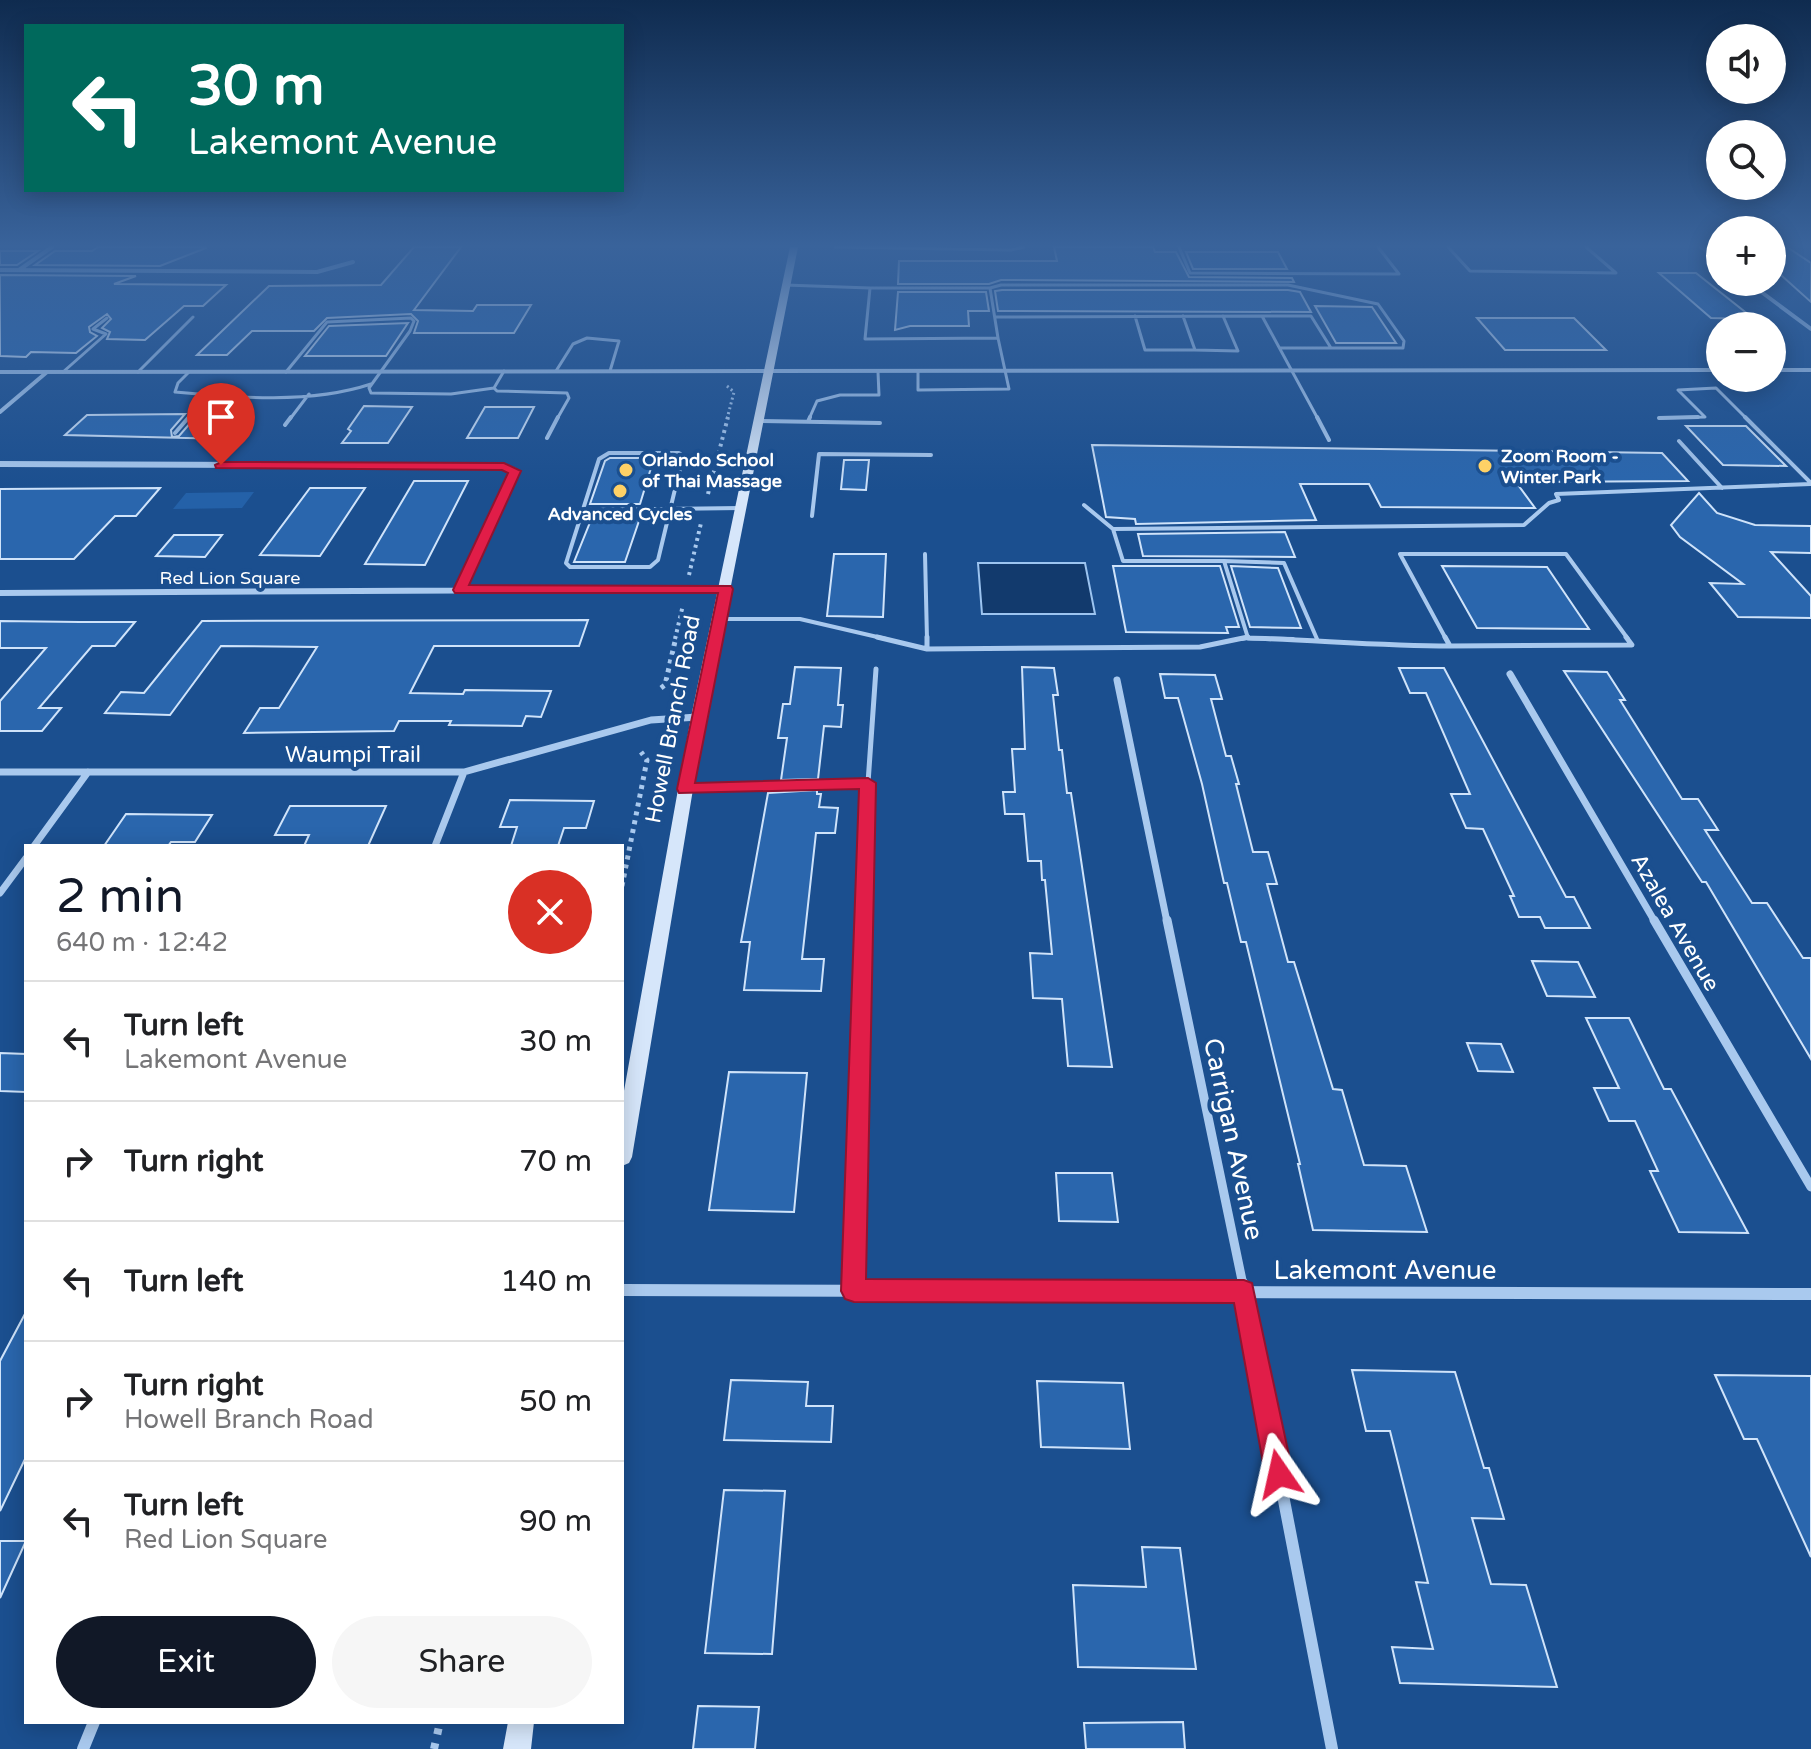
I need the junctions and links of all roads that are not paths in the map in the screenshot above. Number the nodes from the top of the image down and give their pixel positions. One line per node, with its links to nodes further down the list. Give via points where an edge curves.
1 (93, 329): 30 (lane, via 106,334)
2 (181, 329): 31 (lane)
3 (321, 329): 18 (lane)
4 (411, 329): 23 (lane)
5 (776, 329): 33 (main road, Howell Branch Road)
6 (866, 329): 14 (lane, via 865,339)
7 (997, 329): 14 (lane)
8 (1139, 329): 17 (lane, via 1145,350)
9 (1187, 329): 17 (lane)
10 (1228, 329): 17 (lane, via 1238,351)
11 (1269, 329): 15 (lane)
12 (1319, 329): 16 (lane)
13 (1395, 329): 16 (lane, via 1403,348)
14 (998, 338): 27 (lane)
15 (1280, 348): 16 (lane); 19 (lane)
16 (1331, 348)
17 (1195, 350)
18 (289, 368): 23 (street); 32 (street)
19 (1292, 370): 20 (street); 27 (street); 48 (lane)
20 (1706, 370)
21 (1786, 370): 22 (street)
22 (1811, 370)
23 (383, 371): 24 (street); 36 (lane)
24 (504, 371): 25 (street); 37 (lane)
25 (556, 371): 26 (street); 26 (lane, via 570,342 597,337 619,341)
26 (610, 371): 33 (street)
27 (1007, 371): 35 (street); 35 (lane, via 1009,389 918,390)
28 (0, 372): 29 (street)
29 (47, 372): 30 (street); 40 (street)
30 (63, 372): 31 (street)
31 (138, 372): 32 (street)
32 (189, 372): 39 (lane, via 175,392)
33 (767, 372): 34 (street); 42 (main road, Howell Branch Road)
34 (878, 372): 35 (street); 43 (lane, via 879,395 826,397 811,409)
35 (918, 372)
36 (372, 384): 37 (lane, via 371,393 382,395); 38 (lane)
37 (494, 388): 47 (lane, via 567,393)
38 (309, 394): 39 (lane); 45 (lane)
39 (209, 395): 46 (lane)
40 (0, 412)
41 (1659, 418): 52 (lane, via 1705,417 1678,390 1716,388)
42 (757, 421): 43 (lane); 55 (main road, Howell Branch Road)
43 (808, 422): 44 (lane)
44 (880, 423)
45 (285, 425)
46 (175, 433)
47 (547, 438)
48 (1329, 440)
49 (1679, 441): 53 (lane)
50 (931, 455): 58 (lane, via 819,454)
51 (0, 464): 63 (street, via 504,466 515,471)
52 (1811, 484): 53 (lane)
53 (1722, 488): 59 (lane, via 1556,494 1559,500 1524,525)
54 (1084, 505): 59 (lane)
55 (741, 508): 56 (lane); 62 (main road, Howell Branch Road)
56 (669, 509): 57 (lane); 57 (lane, via 683,456 679,453 609,453 599,459); 57 (lane, via 658,560 650,567 570,567 566,563)
57 (584, 510)
58 (812, 516)
59 (1113, 529): 61 (lane, via 1123,561)
60 (925, 554): 69 (lane)
61 (1224, 561): 66 (lane); 67 (lane, via 1284,563)
62 (726, 589): 63 (street, Red Lion Square); 65 (main road, Howell Branch Road)
63 (460, 590): 64 (street, Red Lion Square)
64 (0, 593)
65 (720, 619): 69 (lane, via 800,619); 73 (main road, Howell Branch Road)
66 (1248, 638): 67 (lane); 69 (lane, via 1200,647)
67 (1317, 640): 68 (lane)
68 (1450, 646): 68 (lane, via 1541,645 1632,645 1566,554 1400,554)
69 (927, 649)
70 (876, 669): 77 (lane)
71 (1510, 674): 84 (street, Azalea Avenue)
72 (1117, 680): 87 (street, Carrigan Avenue)
73 (698, 717): 76 (street, Waumpi Trail, via 651,720); 78 (main road, Howell Branch Road)
74 (0, 772): 75 (street, Waumpi Trail)
75 (88, 772): 76 (street, Waumpi Trail); 79 (street)
76 (464, 772): 80 (street)
77 (868, 783): 78 (lane); 86 (lane)
78 (685, 789): 83 (main road, Howell Branch Road)
79 (35, 844)
80 (436, 844)
81 (24, 861): 82 (street)
82 (0, 893)
83 (624, 1145)
84 (1811, 1187)
85 (624, 1290): 86 (street, Lakemont Avenue)
86 (854, 1291): 87 (street, Lakemont Avenue)
87 (1244, 1291): 88 (street, Lakemont Avenue); 93 (street, Carrigan Avenue)
88 (1811, 1294)
89 (93, 1724): 91 (street)
90 (521, 1724): 92 (main road)
91 (83, 1749)
92 (517, 1749)
93 (1332, 1749)

